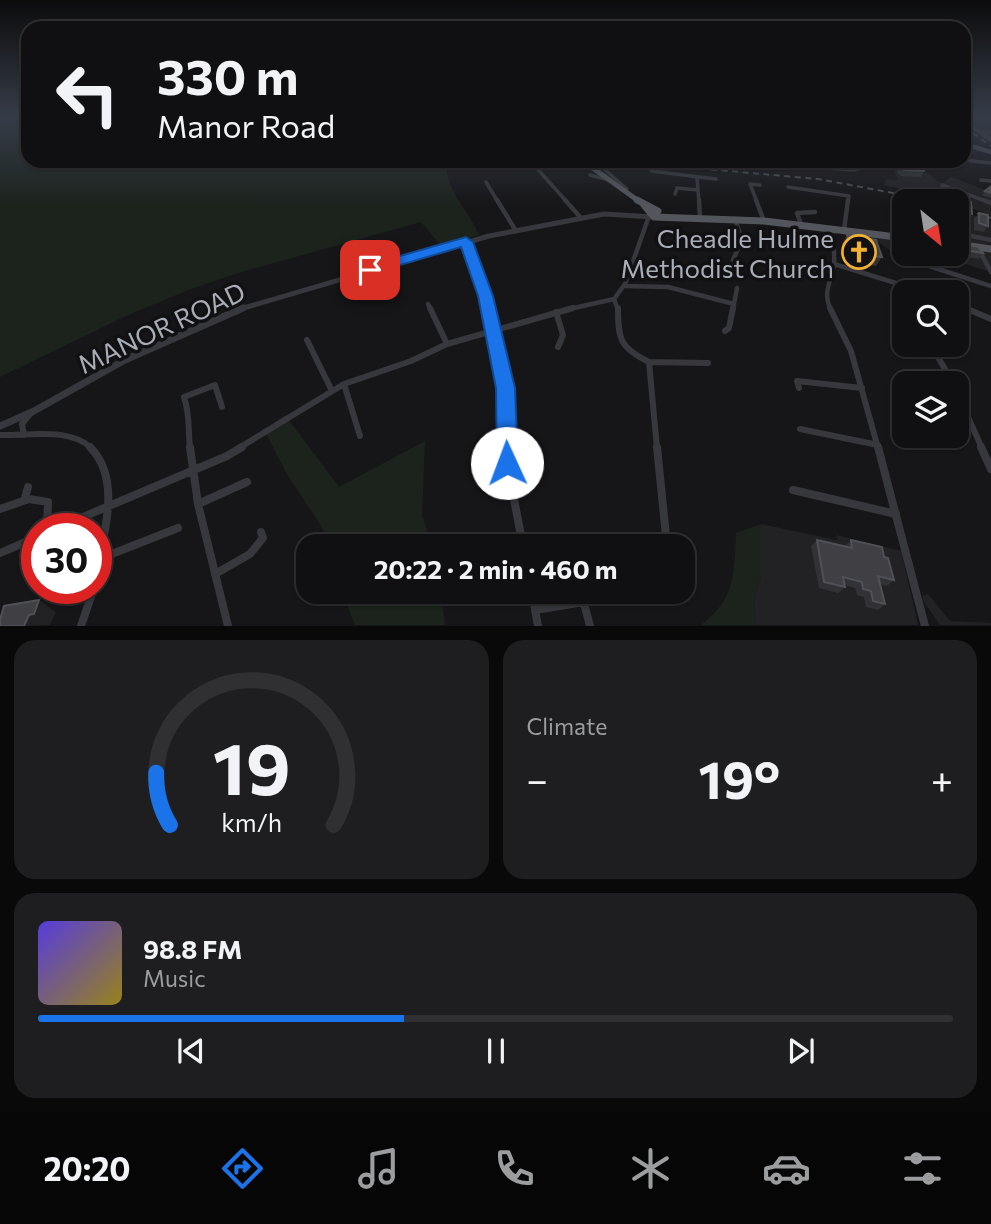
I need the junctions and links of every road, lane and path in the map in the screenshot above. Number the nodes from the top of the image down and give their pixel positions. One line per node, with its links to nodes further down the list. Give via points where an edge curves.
1 (971, 146): 2 (main road)
2 (991, 152)
3 (971, 161): 4 (street)
4 (991, 163)
5 (537, 168): 27 (street)
6 (593, 168): 14 (main road)
7 (824, 168): 8 (street)
8 (862, 168)
9 (604, 169): 22 (street, via 627,189)
10 (651, 171): 12 (street)
11 (590, 175): 14 (street)
12 (697, 178): 13 (street); 21 (street)
13 (716, 178)
14 (609, 180): 22 (main road)
15 (981, 180): 16 (street)
16 (991, 181)
17 (486, 182): 34 (street)
18 (760, 185): 30 (street, via 750,184)
19 (942, 185): 24 (street)
20 (788, 187): 33 (street, via 851,196)
21 (698, 190): 23 (street, via 677,188); 28 (street)
22 (624, 191): 26 (main road)
23 (675, 194)
24 (991, 203)
25 (815, 212): 31 (street, via 797,213)
26 (654, 214): 27 (street, MANOR ROAD); 28 (main road); 47 (street, via 627,273)
27 (581, 218): 34 (street, MANOR ROAD)
28 (700, 218): 29 (main road)
29 (735, 219): 30 (main road); 42 (street, via 744,246)
30 (764, 221): 31 (main road)
31 (801, 225): 32 (main road)
32 (832, 229): 33 (main road); 43 (street)
33 (844, 230): 35 (main road)
34 (516, 231): 38 (street, MANOR ROAD)
35 (892, 236)
36 (970, 236): 37 (street)
37 (991, 240)
38 (466, 242): 56 (street); 68 (street, MANOR ROAD, via 230,312 125,360)
39 (970, 246): 40 (main road)
40 (978, 247): 41 (main road); 45 (street)
41 (991, 249)
42 (733, 260)
43 (834, 264): 46 (street); 65 (street, via 826,299 851,351)
44 (929, 266): 48 (street)
45 (991, 272)
46 (892, 284)
47 (626, 286): 50 (street); 52 (street, via 668,287)
48 (991, 286)
49 (737, 288): 52 (street)
50 (614, 299): 54 (street); 61 (street, via 619,341 628,352)
51 (428, 304): 59 (street)
52 (734, 304): 57 (street)
53 (969, 310): 55 (street)
54 (556, 312): 56 (street); 60 (street, via 563,335)
55 (991, 318)
56 (494, 330): 59 (street); 91 (street, via 505,388 507,463)
57 (725, 331)
58 (306, 340): 66 (street)
59 (447, 344): 63 (street)
60 (558, 347)
61 (649, 362): 62 (street); 92 (street)
62 (708, 363)
63 (344, 384): 66 (street); 74 (street)
64 (799, 388): 65 (street, via 797,381)
65 (862, 388): 75 (street)
66 (332, 391): 77 (street, via 227,456)
67 (222, 407): 77 (street, via 215,385 184,397 190,415)
68 (34, 411): 70 (street, MANOR ROAD); 73 (street, via 22,424)
69 (969, 420): 76 (street)
70 (0, 426)
71 (800, 429): 75 (street)
72 (0, 435): 73 (street)
73 (24, 435): 84 (street, via 66,436 86,444 105,471)
74 (360, 436)
75 (878, 445): 88 (street)
76 (991, 469)
77 (193, 471): 82 (street); 84 (street)
78 (247, 482): 82 (street)
79 (27, 488): 81 (street)
80 (793, 490): 88 (street)
81 (25, 498): 83 (street); 85 (street, via 48,502)
82 (198, 504): 96 (street)
83 (0, 509)
84 (107, 509): 86 (street); 87 (street)
85 (48, 513)
86 (96, 513)
87 (106, 513)
88 (896, 514): 102 (street)
89 (178, 528): 95 (street)
90 (261, 532): 96 (street, via 263,538 250,554)
91 (521, 534)
92 (666, 534)
93 (21, 544): 94 (street)
94 (0, 553)
95 (112, 554)
96 (215, 574): 104 (street)
97 (88, 604): 103 (street)
98 (534, 604): 101 (street)
99 (572, 604): 101 (street)
100 (585, 604): 106 (street)
101 (535, 610): 105 (street)
102 (925, 623)
103 (81, 625)
104 (228, 625)
105 (538, 625)
106 (590, 625)

